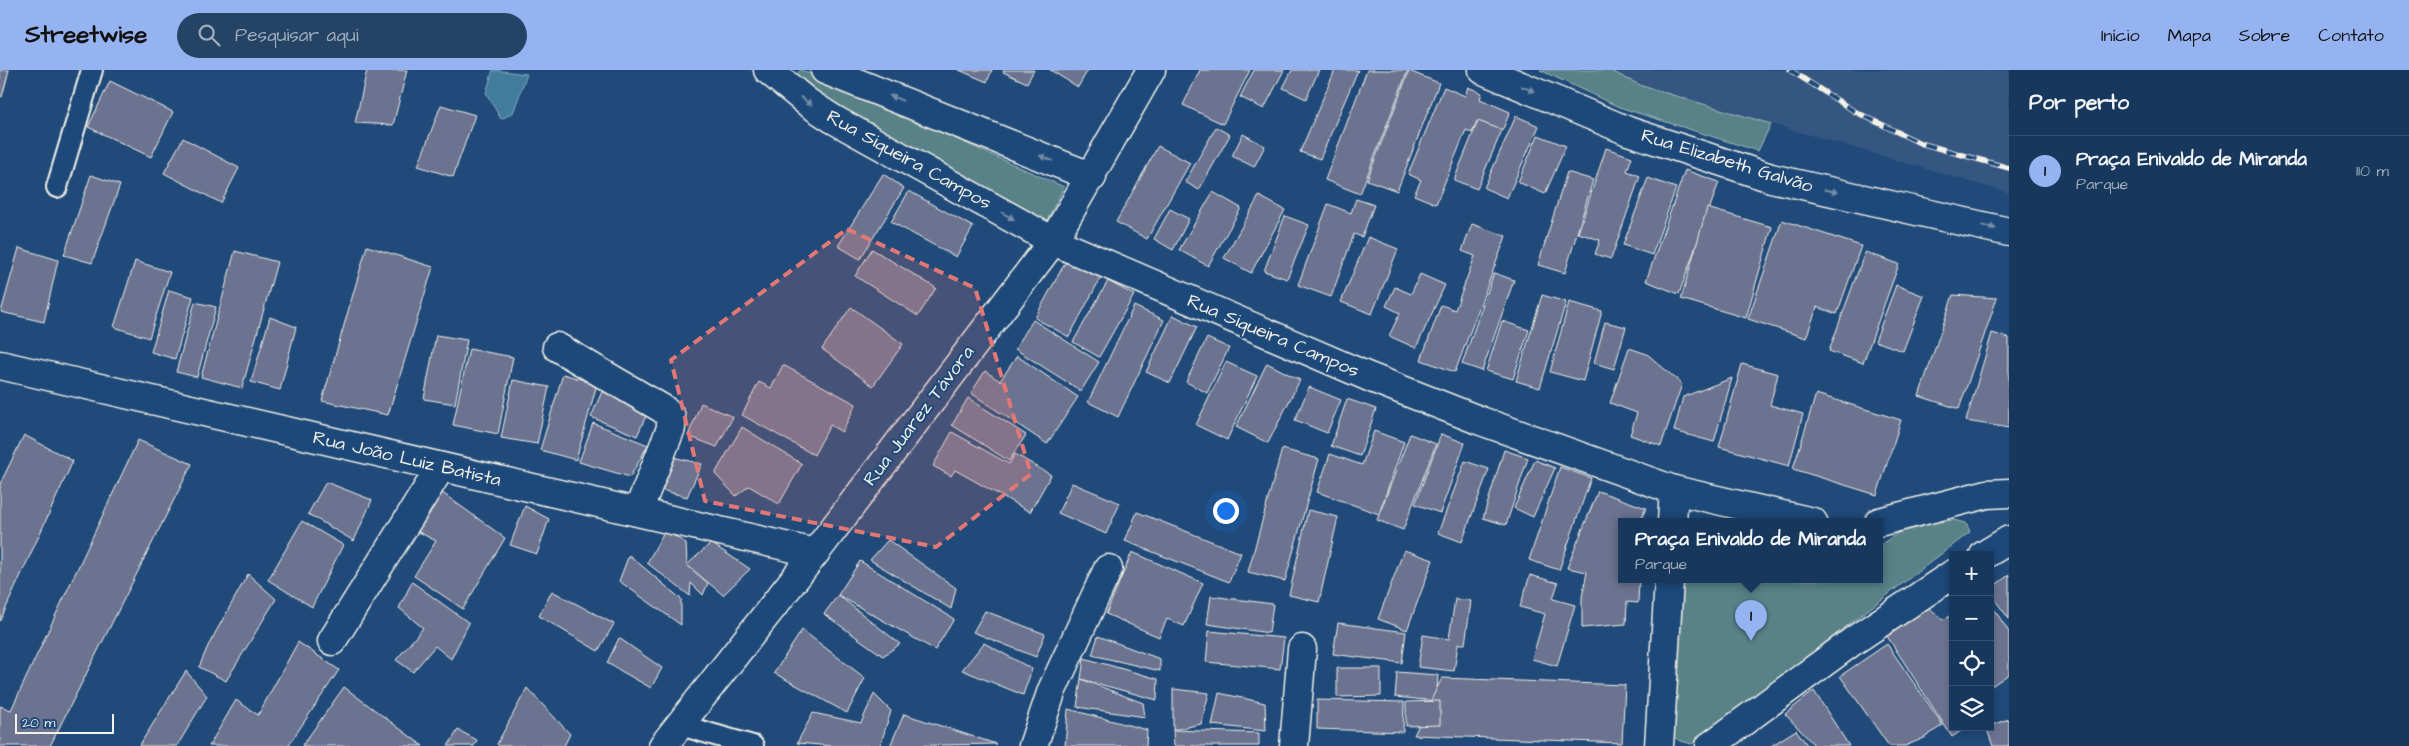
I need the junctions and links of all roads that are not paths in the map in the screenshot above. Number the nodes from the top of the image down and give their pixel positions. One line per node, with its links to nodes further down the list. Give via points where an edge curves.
1 (92, 70): 7 (lane)
2 (768, 70): 9 (street, Rua Siqueira Campos, one-way to 9, via 833,119)
3 (825, 70): 6 (street, one-way to 3)
4 (1151, 70): 6 (street, Rua Juarez Távora)
5 (1483, 70): 8 (street, Rua Elizabeth Galvão, one-way to 8, via 1628,131 1771,178)
6 (1092, 177): 9 (street, Rua Juarez Távora)
7 (57, 187)
8 (2009, 232)
9 (1053, 241): 13 (street, Rua Siqueira Campos, via 1377,380 1480,421); 21 (street, Rua Juarez Távora)
10 (557, 347): 15 (street, via 663,409 671,417 671,428)
11 (0, 365): 12 (street, Rua João Luiz Batista)
12 (441, 467): 15 (street, Rua João Luiz Batista); 25 (street)
13 (1674, 490): 16 (street); 17 (street, Rua Siqueira Campos)
14 (2009, 493): 18 (street, via 1987,494)
15 (638, 511): 21 (street, Rua João Luiz Batista)
16 (1672, 518)
17 (1796, 518)
18 (1883, 521)
19 (2009, 540): 20 (street)
20 (1991, 551)
21 (815, 553): 27 (street, Rua Juarez Távora)
22 (1108, 569): 30 (street, via 1052,690)
23 (1949, 577): 33 (street)
24 (1669, 583): 32 (street)
25 (332, 641)
26 (1302, 649): 31 (street)
27 (680, 725): 28 (street, Rua Juarez Távora); 29 (lane)
28 (663, 746)
29 (753, 746)
30 (1033, 746)
31 (1294, 746)
32 (1659, 746)
33 (1710, 746)

